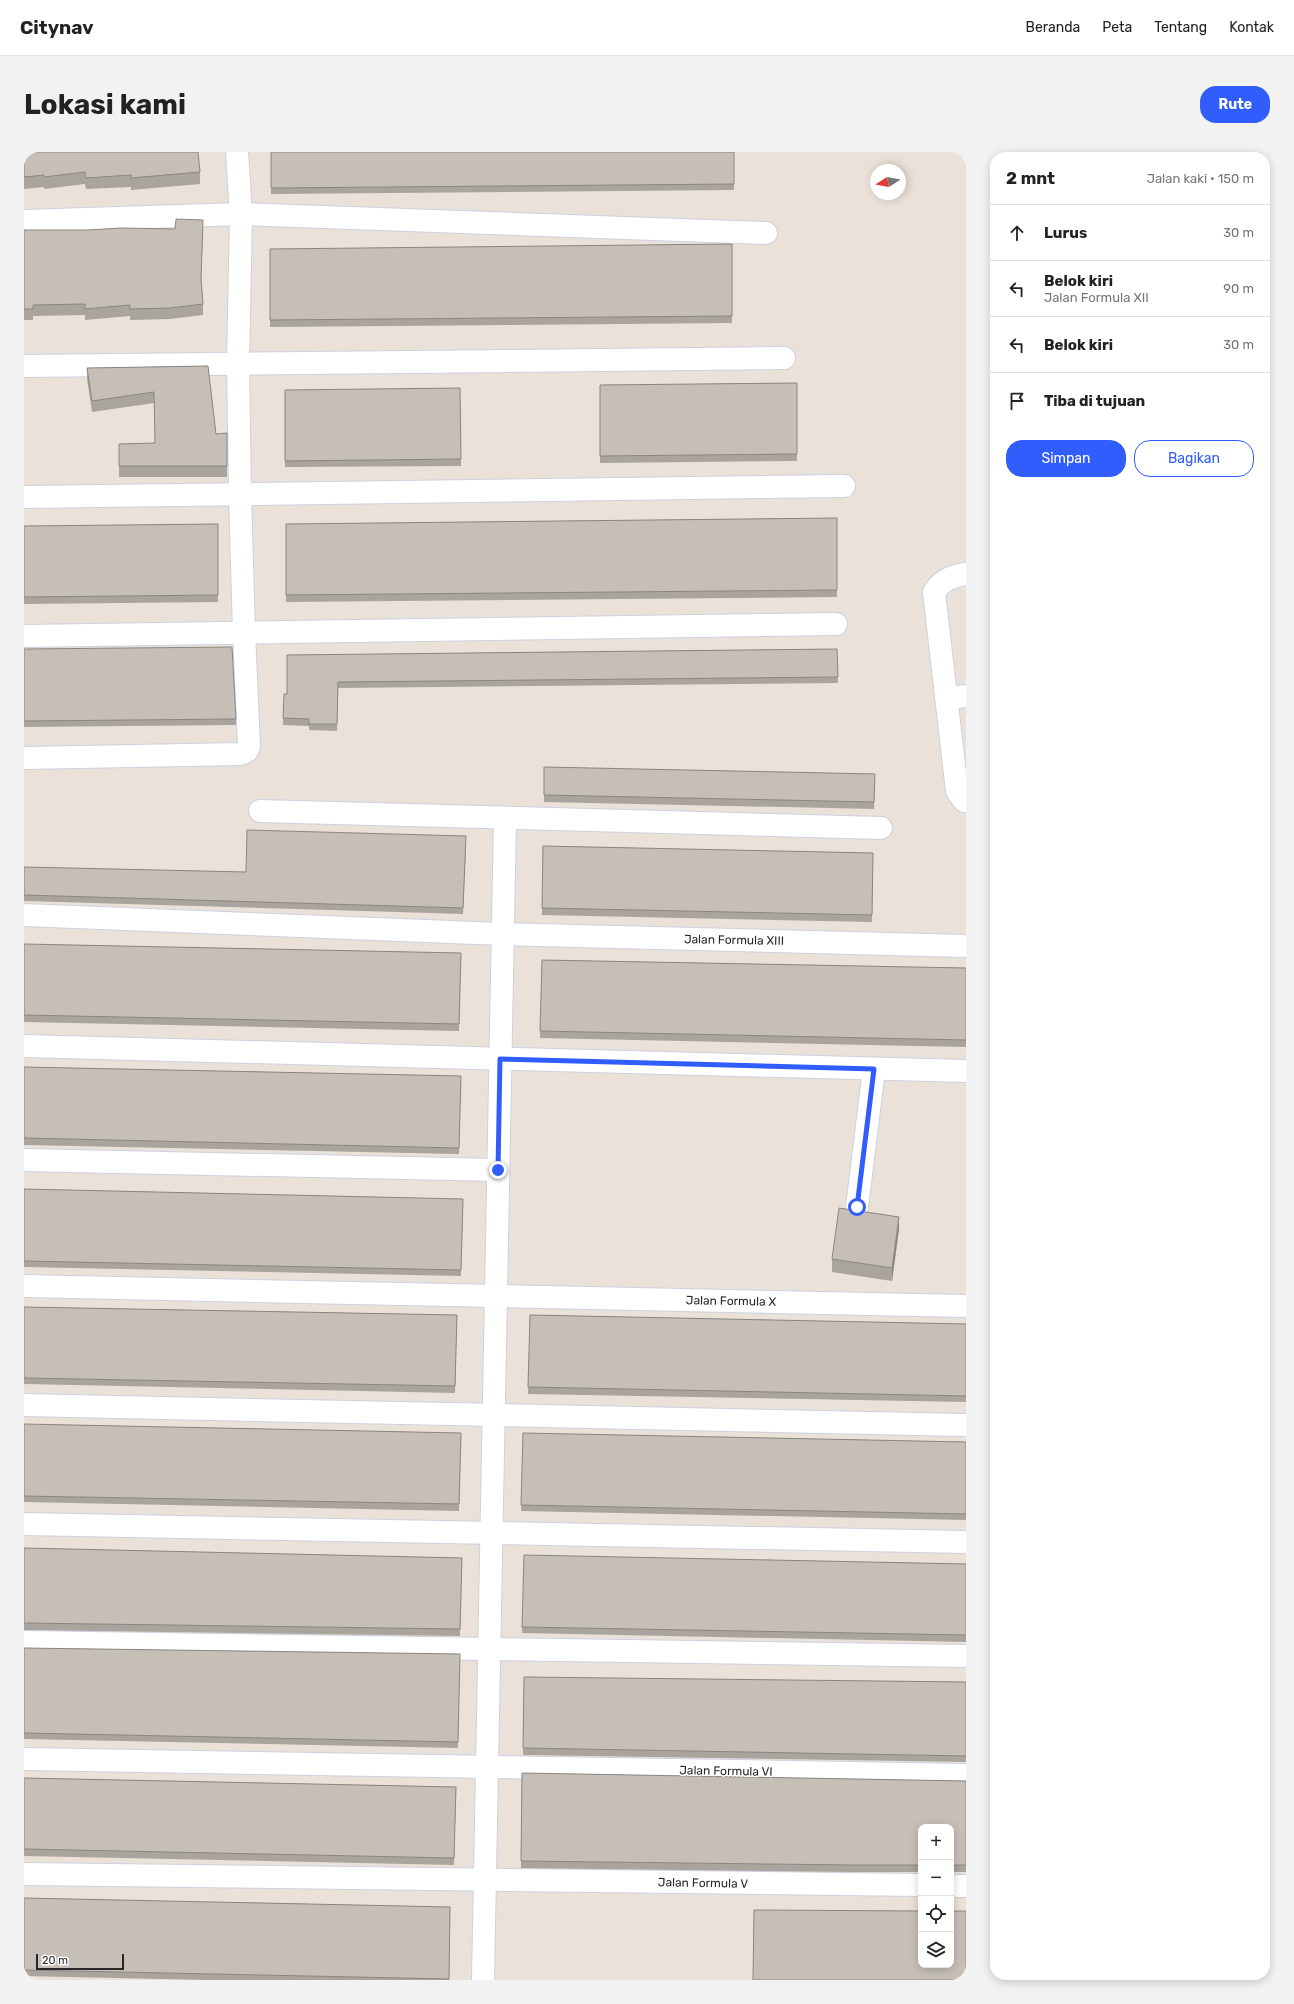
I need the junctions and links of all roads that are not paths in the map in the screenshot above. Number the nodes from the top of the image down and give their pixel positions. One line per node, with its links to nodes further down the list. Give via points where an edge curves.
1 (237, 152): 2 (street)
2 (241, 214): 3 (street); 4 (street); 6 (street)
3 (24, 221)
4 (766, 233)
5 (784, 358): 6 (street)
6 (238, 364): 7 (street); 9 (street)
7 (24, 366)
8 (844, 486): 9 (street)
9 (240, 494): 10 (street); 13 (street)
10 (24, 497)
11 (966, 574): 15 (street, via 940,583 934,592)
12 (836, 624): 13 (street)
13 (244, 633): 14 (street); 16 (street, via 249,746 247,751 234,754)
14 (24, 636)
15 (956, 697): 17 (street, via 957,791)
16 (24, 758)
17 (966, 802)
18 (260, 811): 19 (street)
19 (504, 818): 20 (street); 22 (street)
20 (881, 828)
21 (24, 915): 22 (street, Jalan Formula XIII)
22 (502, 934): 23 (street, Jalan Formula XIII); 25 (street)
23 (966, 946)
24 (24, 1046): 25 (street)
25 (500, 1059): 26 (street); 29 (street)
26 (874, 1069): 27 (street); 30 (street)
27 (966, 1071)
28 (24, 1160): 29 (street)
29 (498, 1170): 32 (street)
30 (857, 1207)
31 (24, 1286): 32 (street, Jalan Formula X)
32 (495, 1296): 33 (street, Jalan Formula X); 35 (street)
33 (966, 1306)
34 (24, 1405): 35 (street)
35 (493, 1415): 36 (street); 38 (street)
36 (966, 1425)
37 (24, 1524): 38 (street)
38 (491, 1533): 39 (street); 41 (street)
39 (966, 1542)
40 (24, 1642): 41 (street)
41 (489, 1649): 42 (street); 44 (street)
42 (966, 1656)
43 (24, 1759): 44 (street, Jalan Formula VI)
44 (486, 1767): 45 (street, Jalan Formula VI); 47 (street)
45 (966, 1776)
46 (24, 1874): 47 (street, Jalan Formula V)
47 (485, 1880): 48 (street, Jalan Formula V); 51 (street)
48 (918, 1886)
49 (954, 1886): 50 (street)
50 (966, 1886)
51 (483, 1980)

